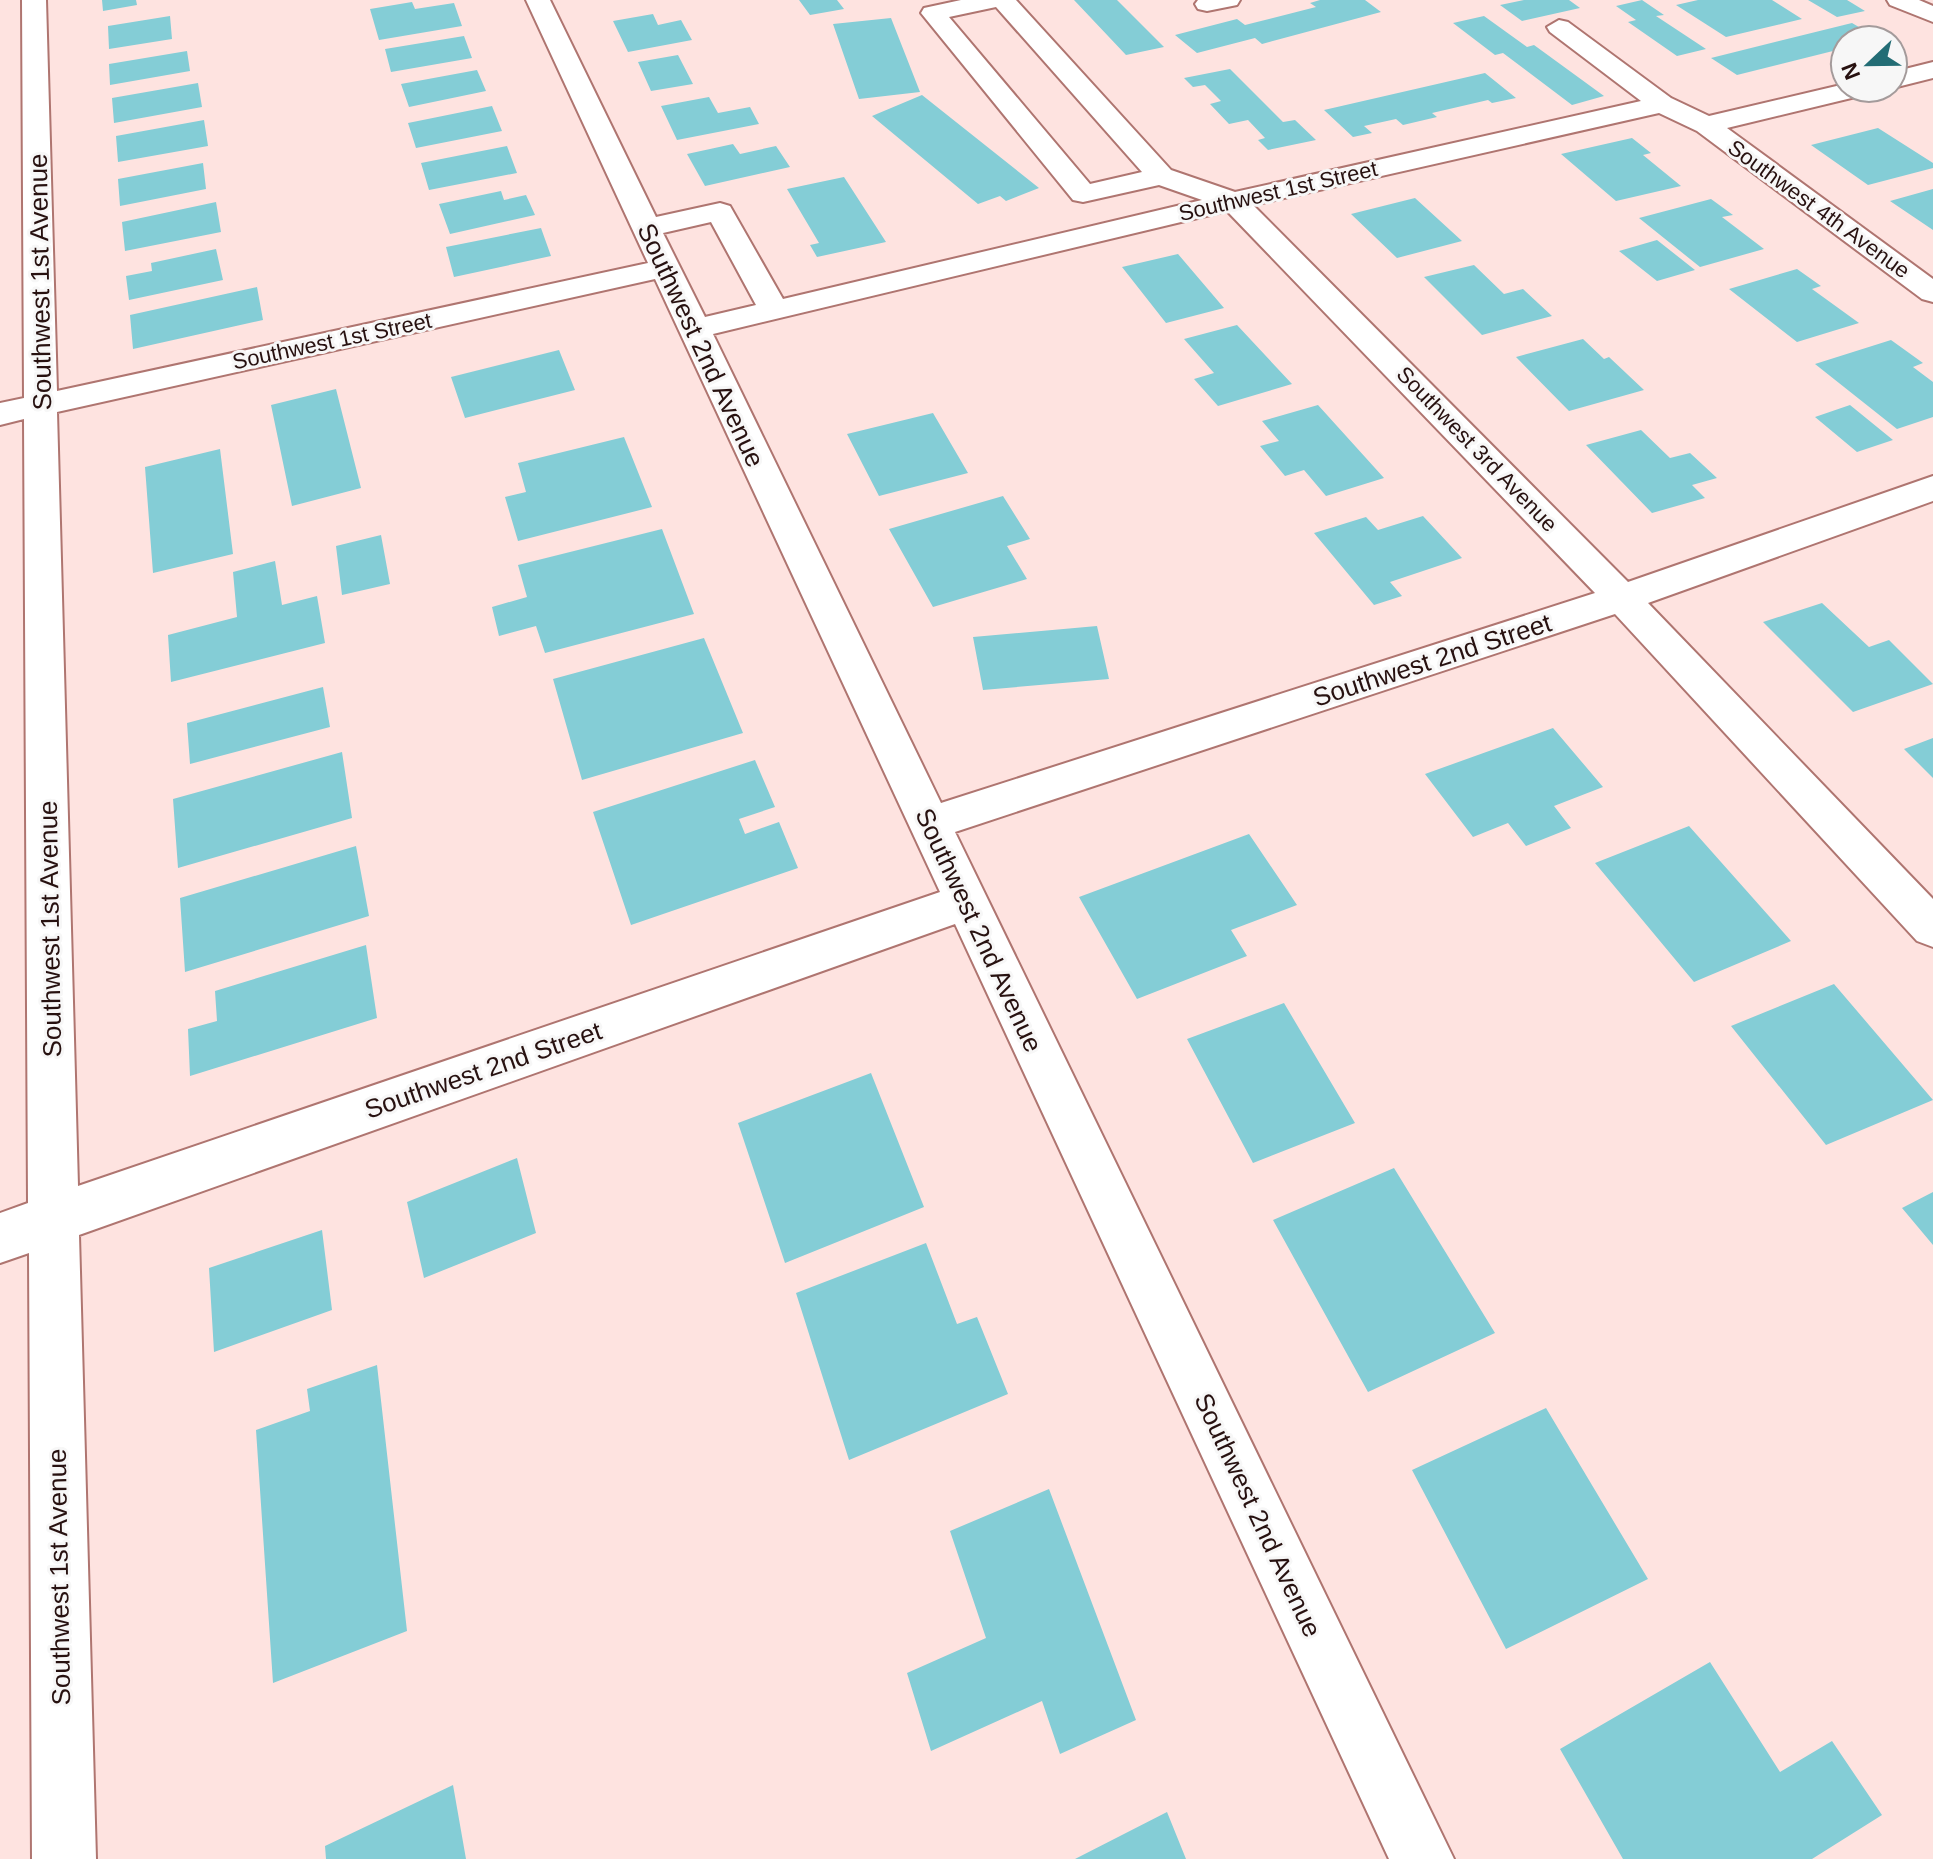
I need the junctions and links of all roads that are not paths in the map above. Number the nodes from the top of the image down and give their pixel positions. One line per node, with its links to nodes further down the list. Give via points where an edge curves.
1 (34, 0): 20 (street, Southwest 1st Avenue)
2 (538, 0): 15 (street, Southwest 2nd Avenue)
3 (996, 0): 13 (street, via 933,13 1083,194)
4 (1003, 0): 13 (street, Southwest 3rd Avenue)
5 (1899, 0): 6 (street)
6 (1933, 15)
7 (1559, 27): 11 (street)
8 (1933, 70): 9 (street)
9 (1909, 76)
10 (1829, 95): 12 (street)
11 (1662, 104): 12 (street); 14 (street, Southwest 1st Street)
12 (1706, 125): 17 (street, Southwest 4th Avenue)
13 (1161, 176): 14 (street, Southwest 3rd Avenue)
14 (1233, 201): 18 (street, Southwest 1st Street); 23 (street, Southwest 3rd Avenue)
15 (646, 228): 16 (street, Southwest 2nd Avenue); 18 (street, via 720,212)
16 (665, 268): 19 (street, Southwest 2nd Avenue); 20 (street, Southwest 1st Street)
17 (1933, 293)
18 (774, 310): 19 (street, Southwest 1st Street)
19 (694, 329): 24 (street, Southwest 2nd Avenue)
20 (42, 405): 21 (street, Southwest 1st Street); 27 (street, Southwest 1st Avenue)
21 (0, 414)
22 (1933, 488): 23 (street, Southwest 2nd Street)
23 (1622, 598): 24 (street, Southwest 2nd Street); 26 (street, Southwest 3rd Avenue)
24 (929, 824): 25 (street, Southwest 2nd Avenue)
25 (966, 902): 27 (street, Southwest 2nd Street); 30 (street, Southwest 2nd Avenue)
26 (1933, 928)
27 (54, 1220): 28 (street, Southwest 2nd Street); 29 (street, Southwest 1st Avenue)
28 (0, 1238)
29 (64, 1859)
30 (1422, 1859)

